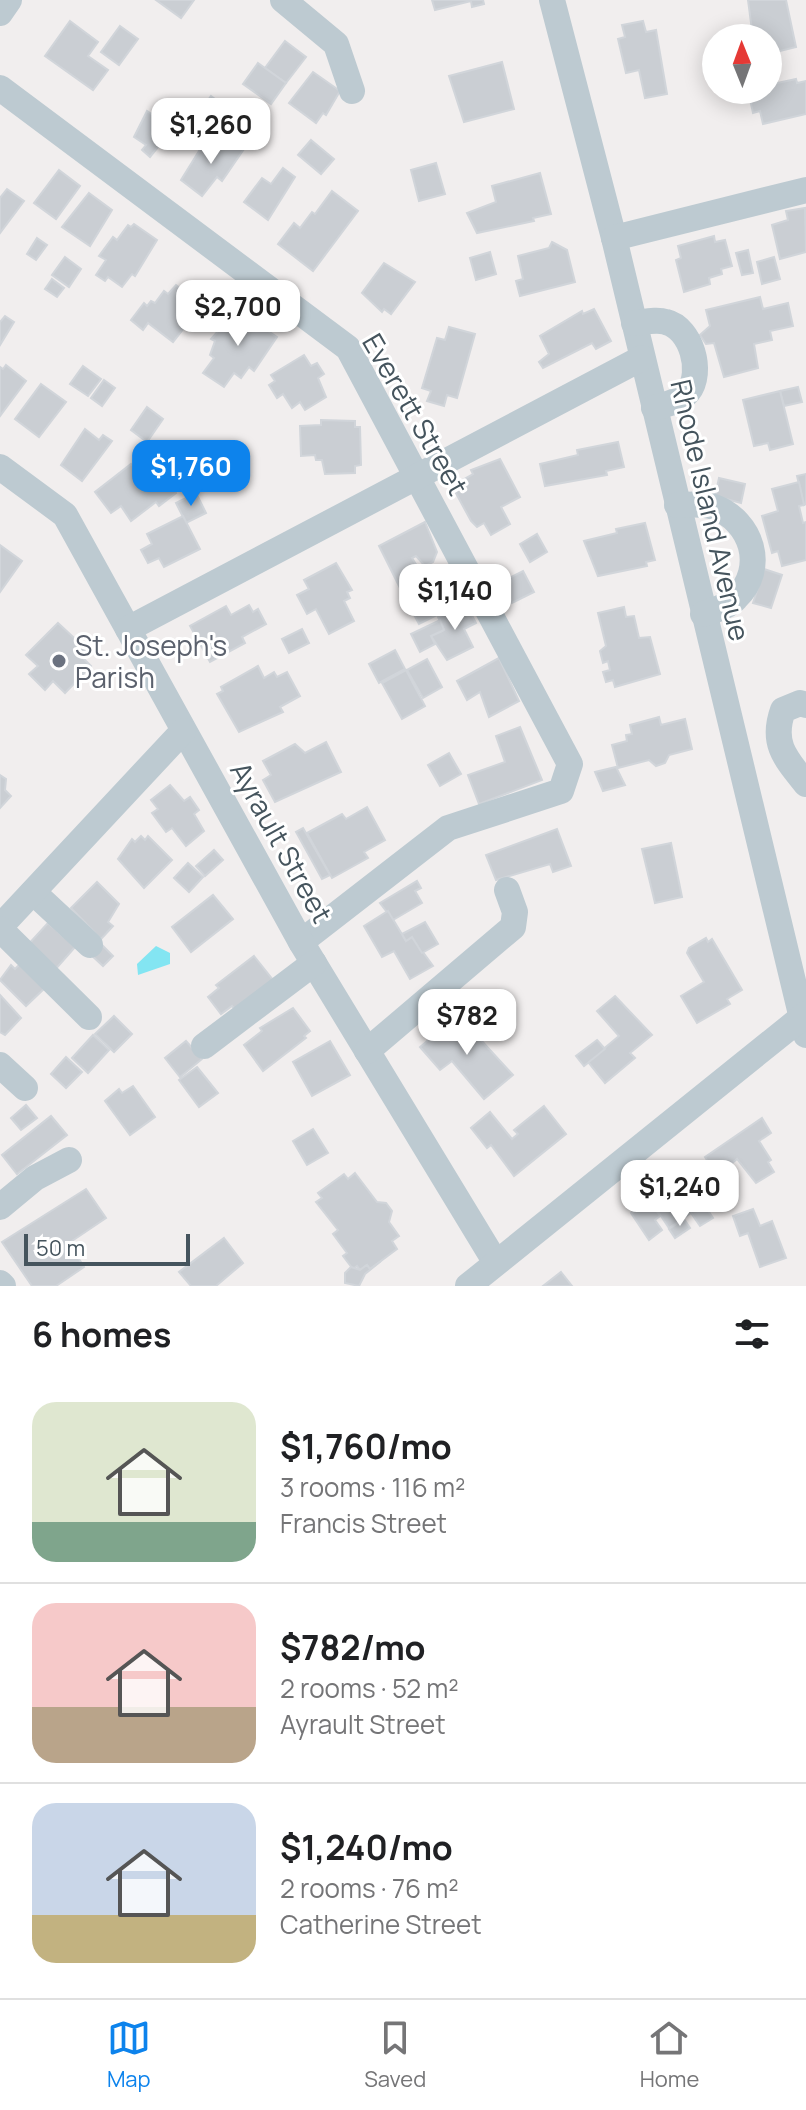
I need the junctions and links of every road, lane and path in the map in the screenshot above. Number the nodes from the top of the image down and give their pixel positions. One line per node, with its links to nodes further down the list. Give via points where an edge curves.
1 (9, 0): 4 (street)
2 (283, 0): 6 (street, via 336,44)
3 (552, 0): 8 (street, Rhode Island Avenue)
4 (0, 13)
5 (0, 88): 13 (street, Everett Street, via 348,348)
6 (352, 91)
7 (806, 190): 8 (street)
8 (614, 238): 9 (street, Rhode Island Avenue)
9 (634, 323): 10 (street, Rhode Island Avenue); 11 (street, via 665,321 679,328 688,338 695,365 689,391 678,401)
10 (642, 358): 11 (street, Rhode Island Avenue); 13 (street)
11 (654, 408): 14 (street, Rhode Island Avenue)
12 (0, 467): 16 (street, Ayrault Street, via 65,515)
13 (418, 478): 16 (street); 24 (street, Everett Street, via 570,764 561,791 448,828)
14 (677, 505): 15 (street, Rhode Island Avenue); 15 (street, via 710,505 729,513 752,544 753,566 736,599)
15 (703, 614): 26 (street, Rhode Island Avenue)
16 (128, 629): 18 (street, Ayrault Street)
17 (806, 705): 19 (street, via 783,710 776,730 782,752)
18 (183, 731): 21 (street); 24 (street, Ayrault Street)
19 (806, 784)
20 (507, 890): 28 (street, via 515,912 513,927)
21 (33, 892): 22 (street); 23 (street)
22 (1, 925): 25 (street)
23 (90, 945)
24 (307, 952): 27 (street); 28 (street, Ayrault Street)
25 (89, 1017)
26 (805, 1017): 33 (street)
27 (204, 1046)
28 (367, 1051): 33 (street, Ayrault Street)
29 (0, 1065): 30 (street)
30 (25, 1088)
31 (69, 1160): 32 (street, via 35,1178)
32 (0, 1207)
33 (496, 1263): 34 (street)
34 (468, 1286)

